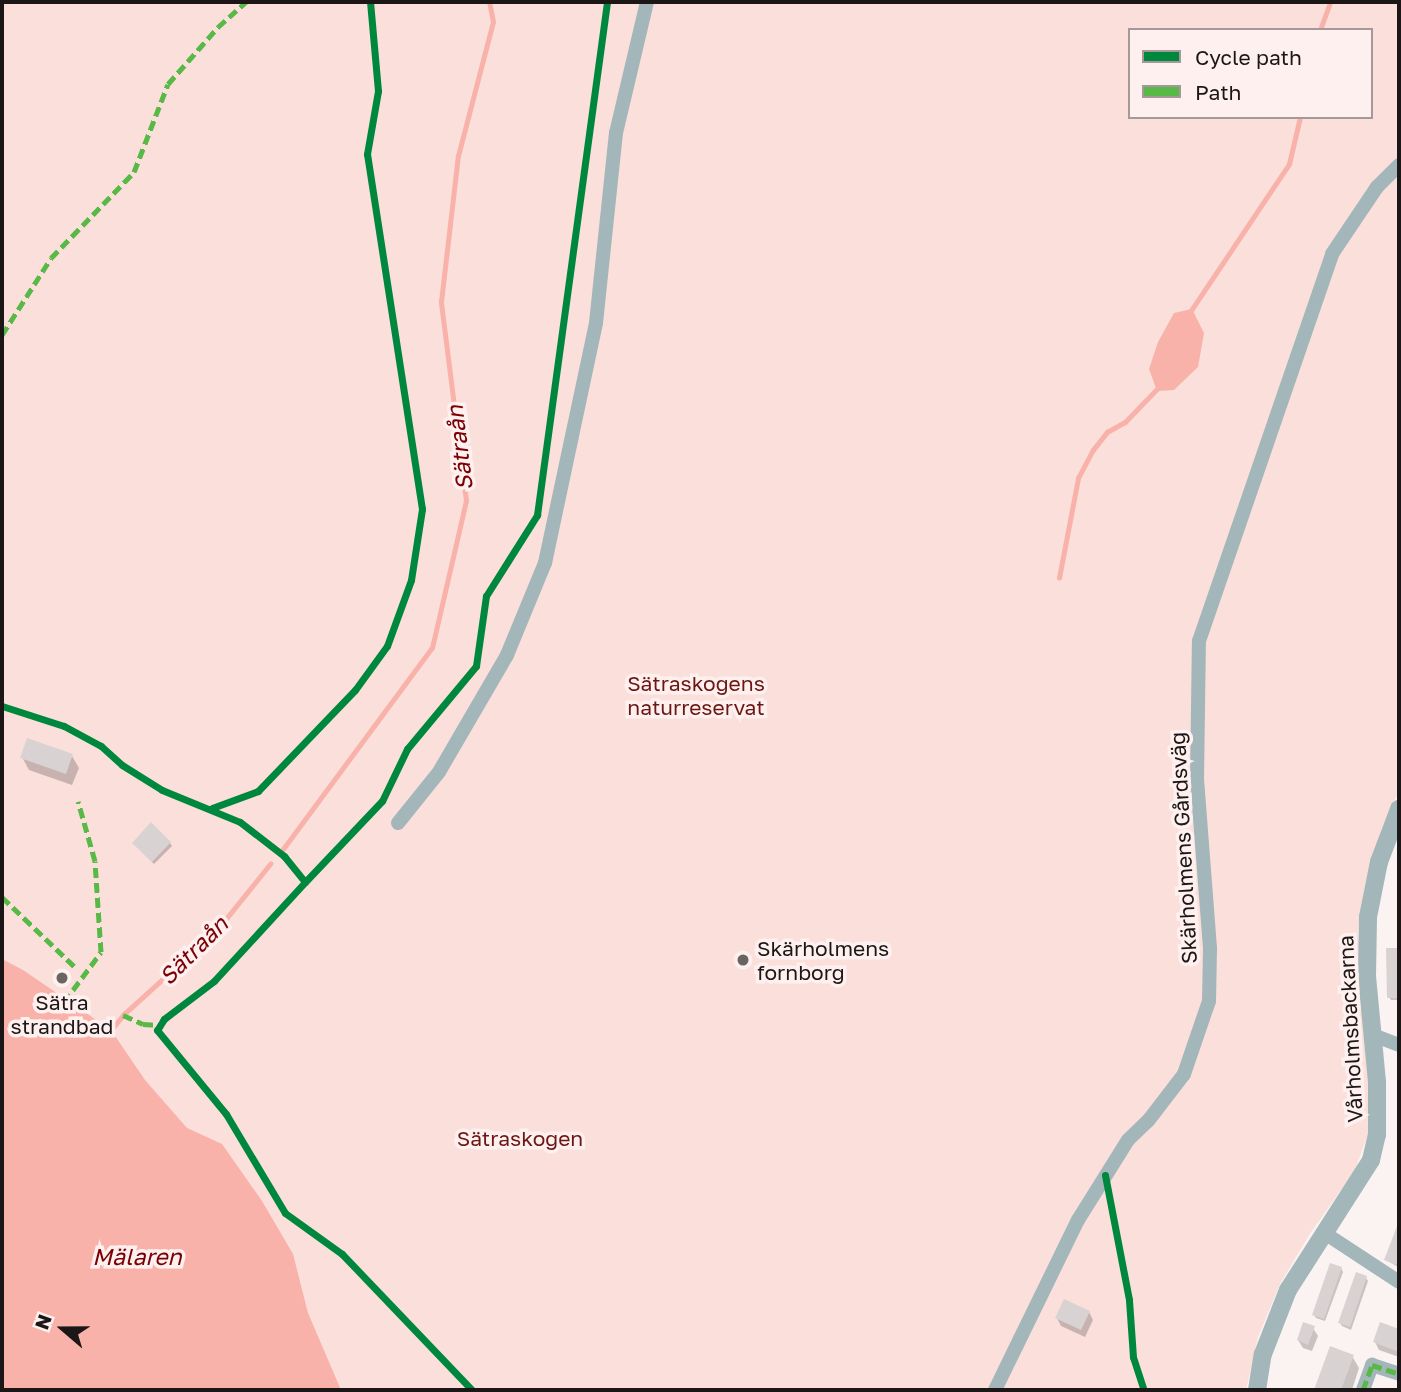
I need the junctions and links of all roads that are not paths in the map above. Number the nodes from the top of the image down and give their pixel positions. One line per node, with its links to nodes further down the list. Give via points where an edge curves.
1 (647, 2): 4 (street, via 616,133 596,323 545,563 507,655 439,772)
2 (1399, 165): 10 (street, Skärholmens Gårdsväg, via 1377,187 1332,254 1199,641 1197,779 1210,948 1209,1001 1184,1074 1128,1140 1078,1220)
3 (1399, 808): 5 (street, Vårholmsbackarna, via 1379,862 1368,917)
4 (398, 823)
5 (1373, 1035): 6 (street); 7 (street, Vårholmsbackarna, via 1379,1109 1371,1160)
6 (1399, 1045)
7 (1323, 1233): 8 (street); 11 (street, Vårholmsbackarna, via 1277,1316 1263,1354)
8 (1399, 1282)
9 (1399, 1374): 12 (street, via 1372,1365)
10 (995, 1390)
11 (1257, 1390)
12 (1363, 1390)

